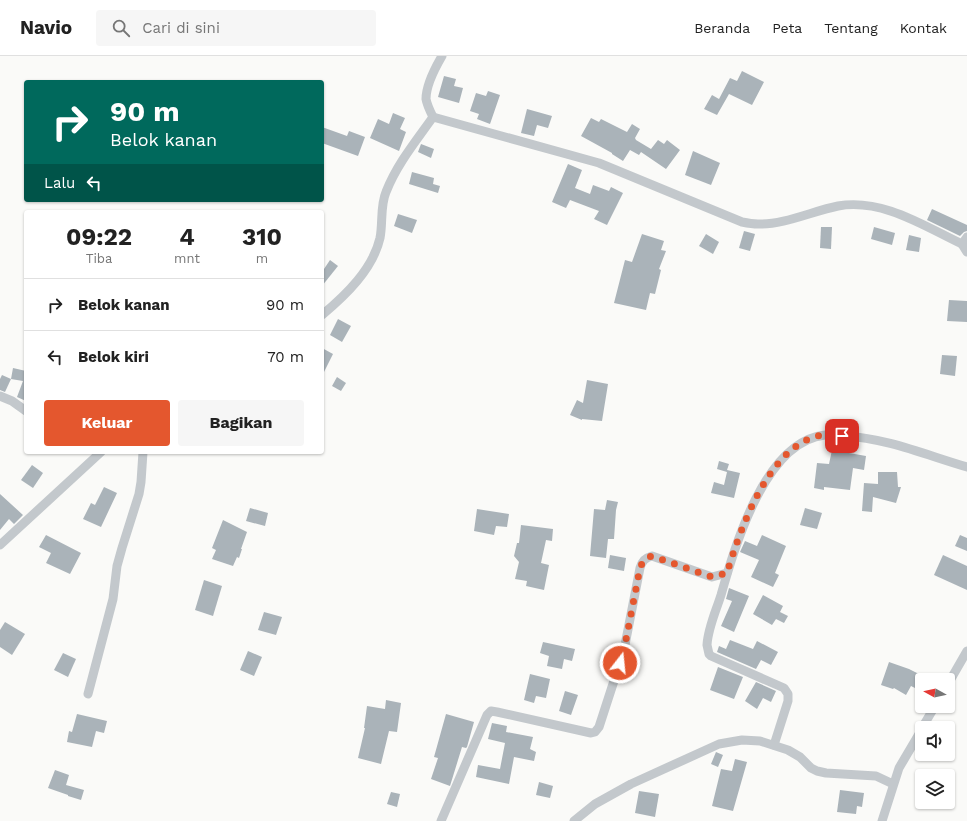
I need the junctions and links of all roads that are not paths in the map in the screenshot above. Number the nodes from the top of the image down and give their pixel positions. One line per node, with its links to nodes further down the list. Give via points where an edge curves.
1 (442, 56): 2 (street, via 426,99)
2 (433, 117): 3 (street, via 599,163 742,222 772,223 839,206 864,205 897,213); 4 (street, via 394,173 385,194 380,236 371,262 357,281)
3 (965, 244)
4 (324, 313)
5 (0, 396): 6 (street)
6 (24, 410)
7 (99, 454): 10 (street)
8 (143, 454): 14 (street, via 139,494 117,566 114,599)
9 (967, 467): 11 (street, via 885,441 826,435 805,441 785,456 769,477 747,515)
10 (0, 545)
11 (727, 573): 16 (street, via 708,640 708,650 711,656 784,688 788,694 788,701); 18 (street, via 712,577 652,556 646,557 640,568 624,650 599,728 591,733 491,711)
12 (967, 651): 13 (street)
13 (954, 673)
14 (88, 694)
15 (915, 740): 17 (street, via 904,758)
16 (774, 744): 17 (street, via 795,753 817,771 876,776); 19 (street, via 742,740 720,744 631,784 595,804)
17 (894, 784): 20 (street)
18 (440, 821)
19 (574, 821)
20 (882, 821)

